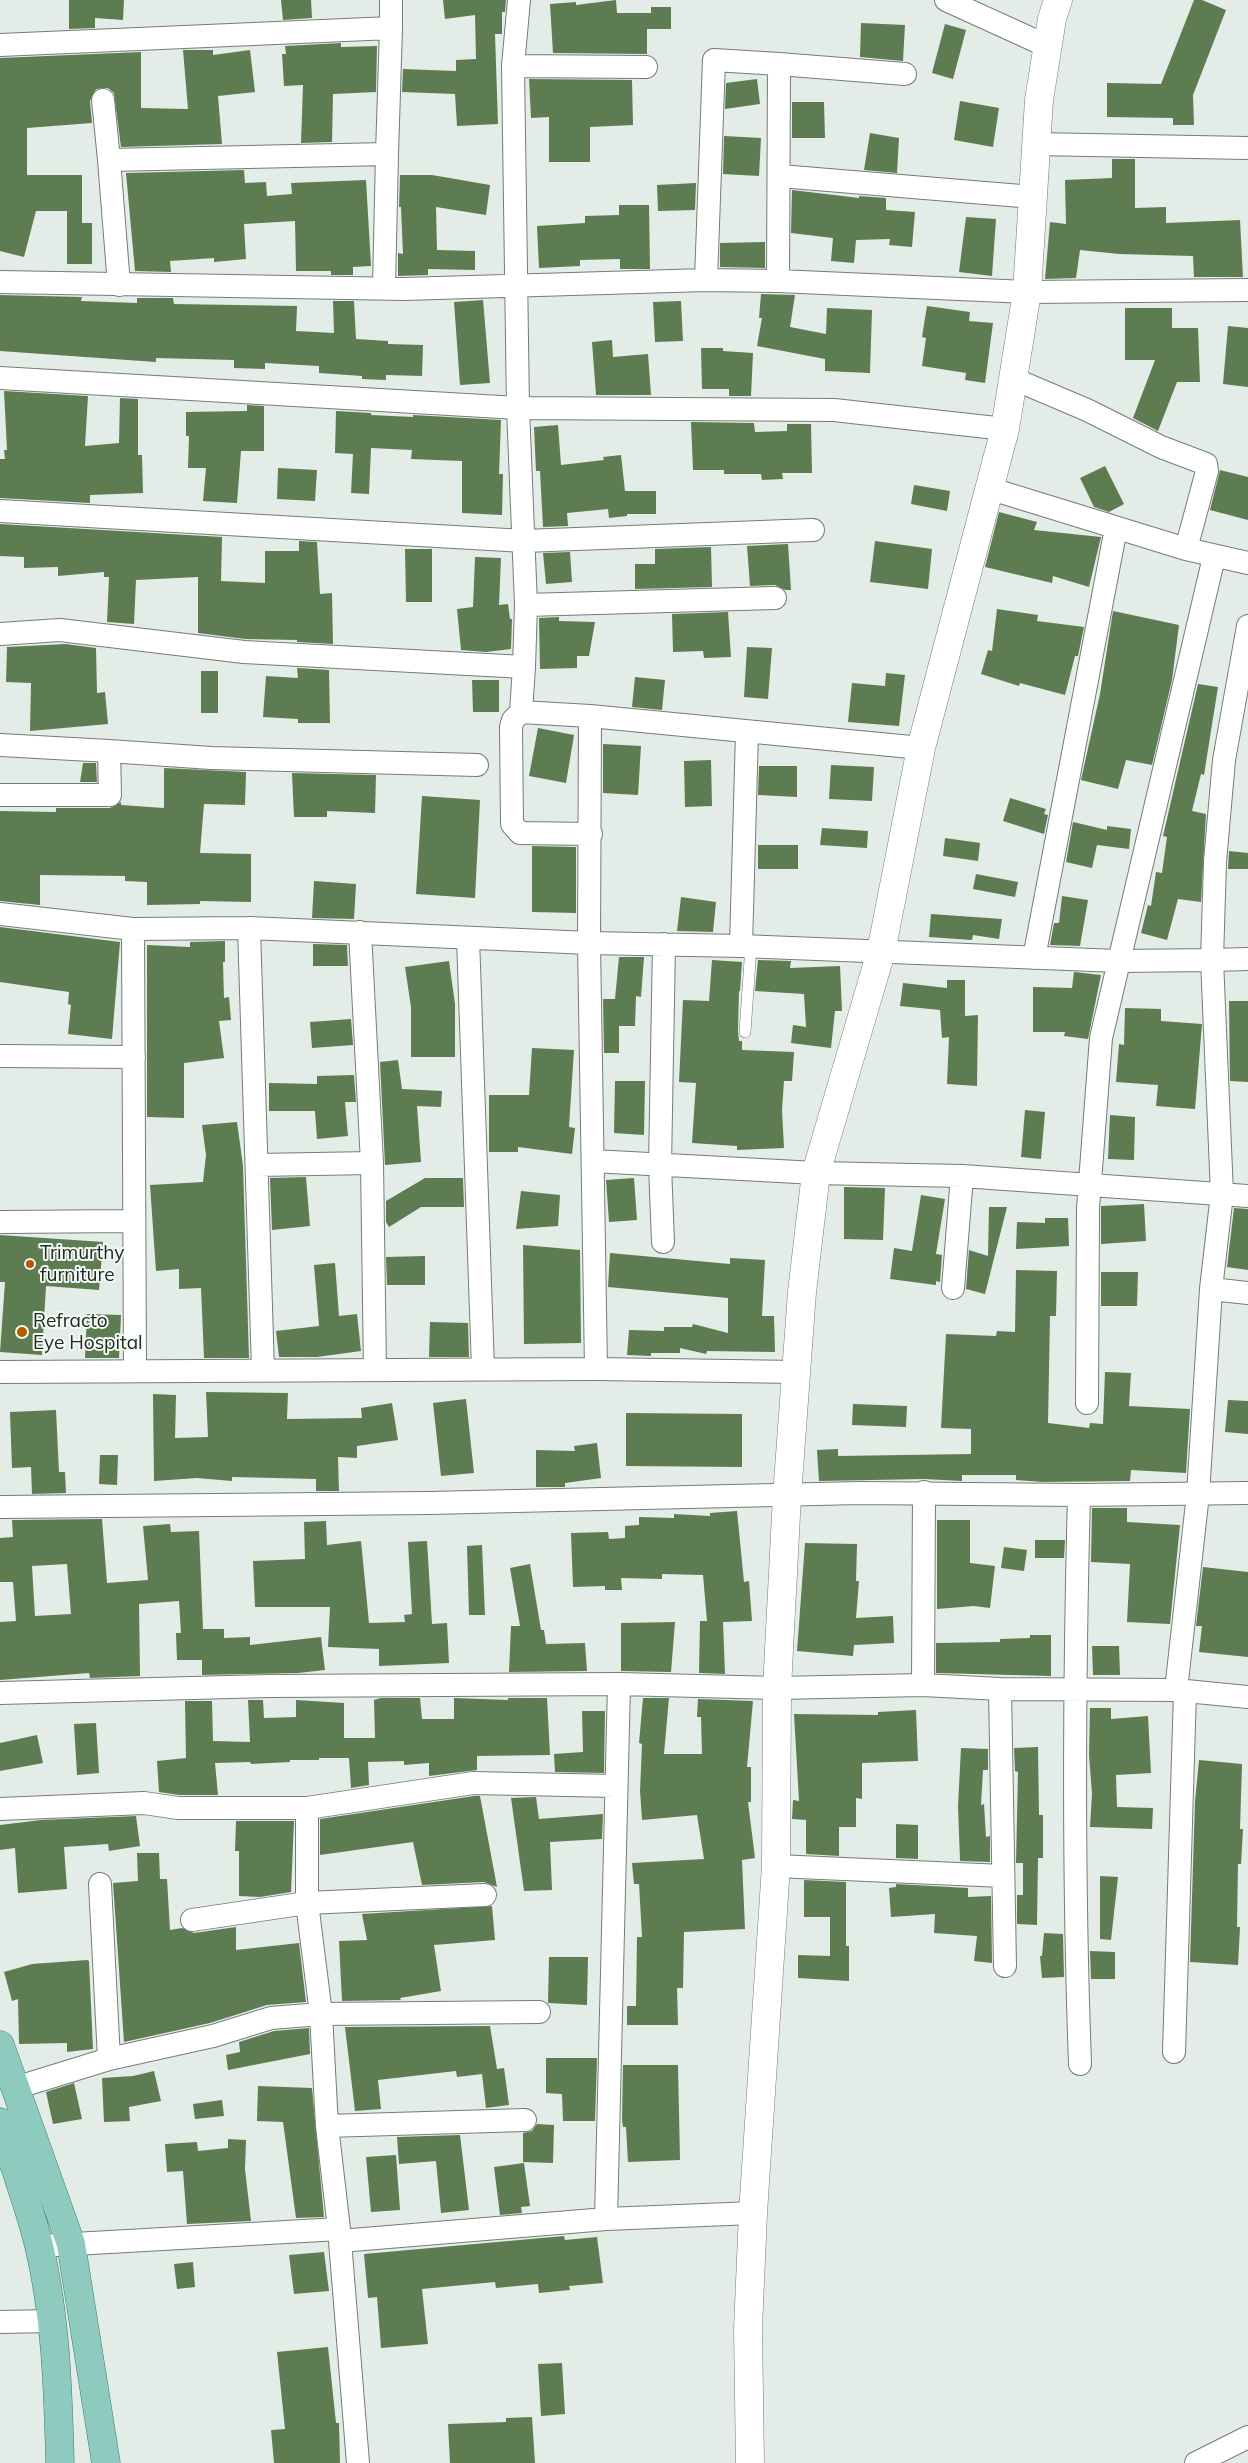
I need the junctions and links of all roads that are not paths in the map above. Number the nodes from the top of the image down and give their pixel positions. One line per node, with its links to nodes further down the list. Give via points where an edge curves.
1 (391, 0): 5 (street)
2 (519, 0): 9 (street)
3 (946, 0): 7 (street)
4 (1058, 0): 7 (street)
5 (391, 28): 6 (street); 15 (street)
6 (0, 45)
7 (1047, 46): 13 (street)
8 (779, 64): 11 (street); 17 (street); 19 (street, via 714,60)
9 (514, 66): 10 (street); 23 (street)
10 (646, 67)
11 (905, 74)
12 (103, 100): 16 (street)
13 (1036, 144): 14 (street); 18 (street)
14 (1248, 148)
15 (387, 154): 16 (street); 24 (street)
16 (109, 160): 22 (street)
17 (780, 176): 18 (street); 20 (street)
18 (1033, 197): 26 (street)
19 (706, 280): 20 (street); 23 (street)
20 (778, 281): 26 (street)
21 (0, 282): 22 (street)
22 (119, 284): 24 (street)
23 (516, 285): 24 (street); 29 (street)
24 (384, 287)
25 (1248, 290): 26 (street)
26 (1027, 292): 28 (street)
27 (0, 378): 29 (street)
28 (1014, 379): 30 (street); 36 (street, via 1160,447 1206,464 1207,471)
29 (518, 408): 30 (street, via 834,410); 35 (street)
30 (1005, 429): 31 (street)
31 (988, 488): 33 (street); 48 (street)
32 (0, 511): 35 (street)
33 (1116, 528): 36 (street); 62 (street)
34 (813, 530): 35 (street)
35 (524, 541): 40 (street)
36 (1186, 549): 37 (street)
37 (1214, 557): 38 (street); 65 (street)
38 (1248, 563)
39 (775, 598): 40 (street)
40 (526, 606): 43 (street)
41 (1248, 626): 63 (street, via 1224,760 1215,862)
42 (0, 634): 43 (street, via 60,630 244,652)
43 (524, 668): 44 (street)
44 (521, 712): 45 (street); 52 (street, via 511,727 512,824 520,833)
45 (590, 716): 46 (street); 52 (street)
46 (747, 732): 48 (street); 60 (street)
47 (0, 745): 49 (street)
48 (921, 748): 61 (street)
49 (109, 751): 50 (street, via 211,758); 51 (street, via 110,795)
50 (477, 765)
51 (0, 795)
52 (591, 834): 58 (street)
53 (0, 914): 55 (street)
54 (249, 928): 55 (street); 56 (street); 71 (street)
55 (133, 929): 68 (street)
56 (360, 932): 57 (street); 70 (street)
57 (468, 938): 58 (street); 84 (street)
58 (589, 943): 59 (street); 69 (street)
59 (664, 944): 60 (street); 72 (street)
60 (746, 946): 61 (street); 66 (lane)
61 (881, 952): 62 (street); 73 (street)
62 (1034, 958): 65 (street)
63 (1212, 960): 64 (street); 65 (street); 76 (street)
64 (1248, 960)
65 (1118, 961): 75 (street, via 1102,1038)
66 (744, 1032)
67 (0, 1056): 68 (street)
68 (134, 1057): 78 (street)
69 (593, 1161): 72 (street); 85 (street)
70 (372, 1163): 71 (street); 87 (street)
71 (257, 1165): 86 (street)
72 (660, 1166): 73 (street); 80 (street)
73 (816, 1173): 74 (street); 90 (street, via 802,1292)
74 (962, 1176): 75 (street); 81 (street)
75 (1091, 1185): 76 (street); 91 (street, via 1088,1208)
76 (1222, 1194): 77 (street); 82 (street)
77 (1248, 1196)
78 (134, 1221): 79 (street); 88 (street)
79 (0, 1222)
80 (663, 1242)
81 (952, 1288)
82 (1211, 1288): 83 (street); 94 (street)
83 (1248, 1293)
84 (483, 1369): 85 (street); 87 (street)
85 (596, 1369): 90 (street)
86 (263, 1370): 87 (street); 88 (street)
87 (375, 1370)
88 (135, 1371): 89 (street)
89 (0, 1372)
90 (797, 1372): 96 (street)
91 (1087, 1403)
92 (924, 1492): 95 (street); 96 (street); 99 (street)
93 (1248, 1493): 94 (street)
94 (1198, 1494): 95 (street); 103 (street)
95 (1079, 1495): 101 (street)
96 (787, 1496): 97 (street); 100 (street)
97 (0, 1507)
98 (619, 1684): 100 (street); 104 (street, via 269,1686); 106 (street)
99 (923, 1685): 100 (street); 102 (street)
100 (777, 1688): 109 (street)
101 (1074, 1688): 102 (street); 103 (street); 121 (street)
102 (1000, 1689): 110 (street)
103 (1181, 1691): 105 (street); 119 (street)
104 (0, 1693)
105 (1248, 1697)
106 (615, 1786): 107 (street, via 473,1784); 127 (street)
107 (307, 1808): 108 (street, via 178,1808 144,1802); 113 (street)
108 (0, 1809)
109 (776, 1866): 110 (street); 126 (street)
110 (1003, 1876): 115 (street)
111 (100, 1884): 120 (street)
112 (485, 1895): 113 (street)
113 (307, 1904): 114 (street); 117 (street)
114 (192, 1920)
115 (1005, 1966)
116 (539, 2012): 117 (street)
117 (321, 2014): 120 (street, via 271,2018 212,2036); 125 (street)
118 (0, 2045): 122 (main road)
119 (1174, 2052)
120 (109, 2059): 122 (street)
121 (1080, 2064)
122 (15, 2088): 129 (main road)
123 (525, 2120): 125 (street)
124 (0, 2122): 130 (main road)
125 (328, 2126): 128 (street)
126 (753, 2213): 127 (street); 137 (street, via 748,2329)
127 (606, 2219): 128 (street)
128 (340, 2235): 129 (street); 136 (street)
129 (70, 2244): 130 (street); 135 (main road)
130 (39, 2246): 132 (main road)
131 (0, 2322): 132 (street)
132 (51, 2322): 134 (main road)
133 (1248, 2437): 138 (street)
134 (60, 2463)
135 (106, 2463)
136 (358, 2463)
137 (750, 2463)
138 (1196, 2463)

